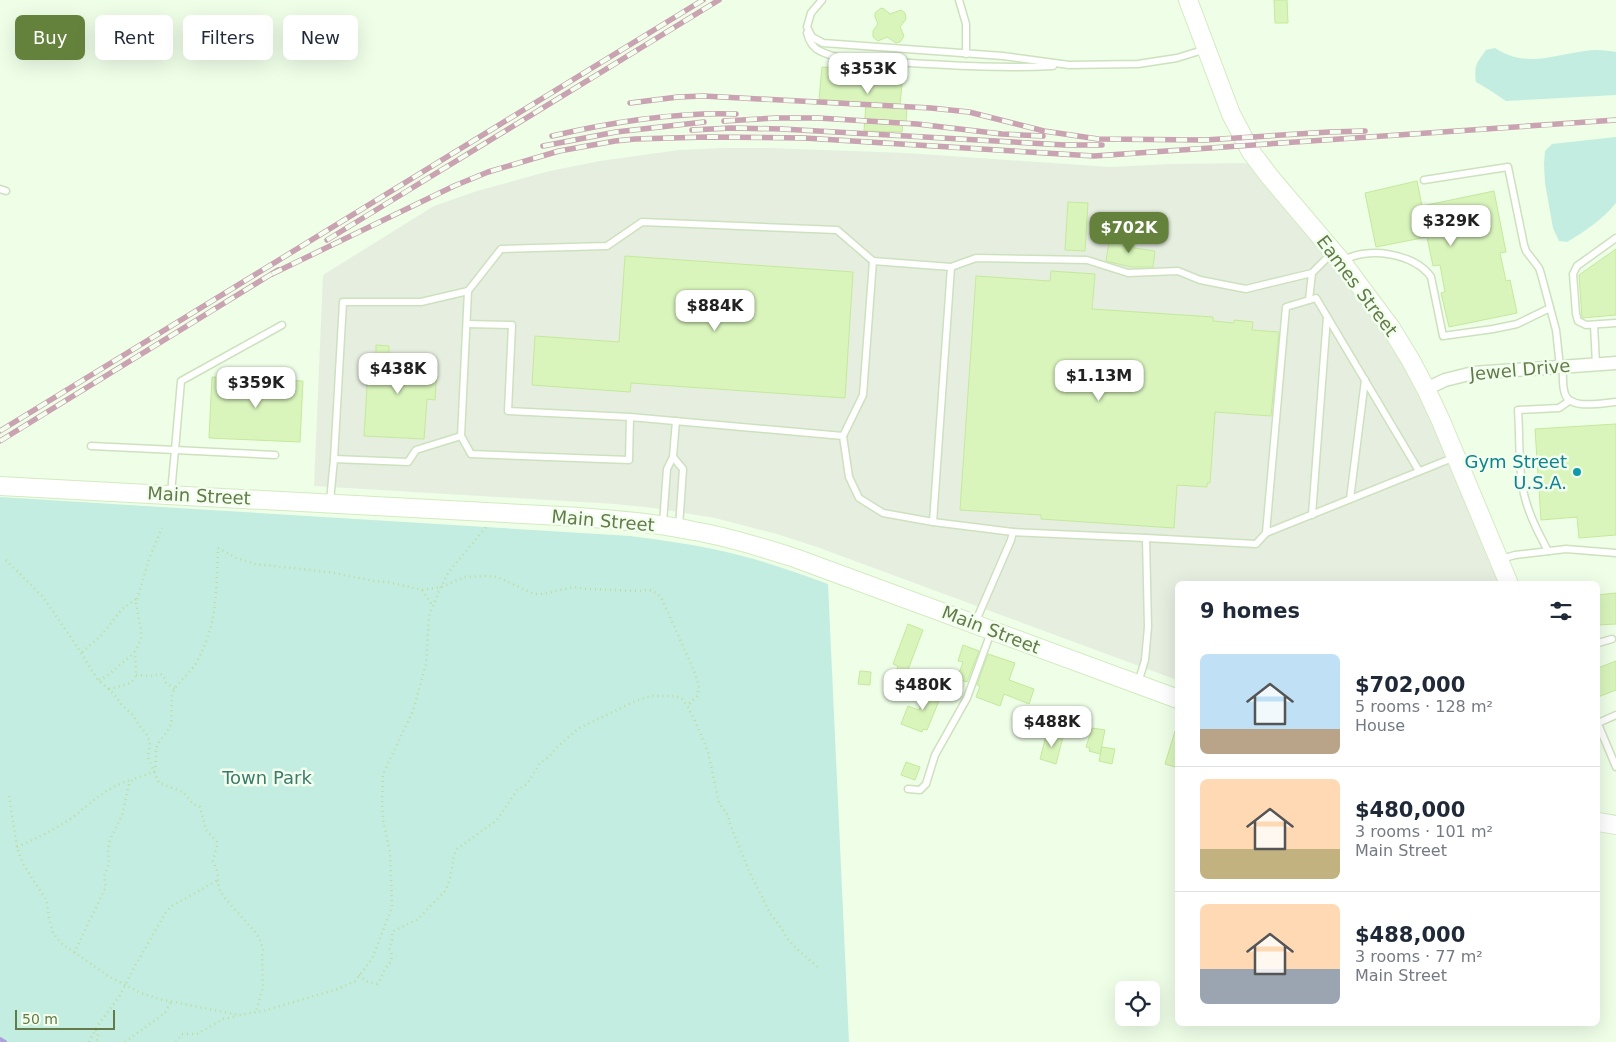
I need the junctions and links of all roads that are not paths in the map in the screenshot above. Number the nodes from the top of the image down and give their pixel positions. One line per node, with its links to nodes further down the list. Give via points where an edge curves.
1 (822, 0): 4 (lane, via 811,13)
2 (959, 0): 6 (lane, via 966,24)
3 (1188, 0): 5 (main road, Eames Street)
4 (807, 27): 6 (lane, via 812,37 823,43); 7 (lane, via 815,48 843,58 1022,68)
5 (1207, 49): 7 (lane, via 1138,64); 10 (main road, Eames Street, via 1231,114 1251,152)
6 (966, 54): 7 (lane)
7 (1069, 65)
8 (1424, 180): 16 (lane, via 1508,168 1524,245 1539,268)
9 (1616, 238): 21 (lane, via 1573,271 1577,318 1584,324)
10 (1337, 257): 13 (lane); 16 (lane, via 1374,253 1415,262 1425,269 1431,277 1443,336 1517,324); 26 (main road, Eames Street, via 1391,328)
11 (873, 261): 12 (lane); 14 (lane, via 837,230 642,222 607,246 501,249); 32 (lane, via 863,395)
12 (951, 267): 13 (lane, via 976,258 1087,260 1128,273 1178,271 1200,280 1246,289); 45 (lane)
13 (1312, 273): 15 (lane)
14 (468, 291): 18 (lane); 38 (lane, via 421,302 343,302)
15 (1309, 300): 17 (lane, via 1316,298); 48 (lane, via 1286,307)
16 (1550, 308): 24 (lane)
17 (1327, 317): 25 (lane); 44 (lane)
18 (467, 324): 29 (lane, via 512,325 508,411); 31 (lane)
19 (1616, 324): 21 (lane)
20 (282, 325): 34 (lane, via 181,382)
21 (1594, 325): 23 (lane)
22 (1616, 363): 23 (street, Jewel Drive)
23 (1596, 364): 24 (street, Jewel Drive)
24 (1561, 367): 26 (street, Jewel Drive, via 1464,374); 27 (lane, via 1564,391)
25 (1365, 380): 39 (lane); 42 (lane)
26 (1426, 389): 36 (main road, Eames Street)
27 (1569, 401): 28 (lane, via 1579,404); 50 (lane, via 1559,408 1518,410 1524,497)
28 (1616, 402)
29 (630, 417): 30 (lane); 31 (lane, via 628,460 470,454)
30 (676, 421): 32 (lane); 37 (lane)
31 (462, 436): 38 (lane, via 416,450 408,462)
32 (844, 436): 45 (lane, via 849,477 859,498 883,513)
33 (91, 446): 34 (lane)
34 (175, 450): 35 (lane); 41 (lane)
35 (275, 455)
36 (1456, 456): 39 (lane); 52 (main road, Eames Street)
37 (673, 457): 46 (lane, via 667,469); 46 (lane, via 683,469)
38 (334, 459): 43 (lane)
39 (1419, 471): 42 (lane)
40 (0, 486): 41 (main road, Main Street)
41 (171, 494): 43 (main road, Main Street)
42 (1350, 499): 44 (lane)
43 (329, 502): 46 (main road, Main Street, via 580,517)
44 (1312, 515): 48 (lane)
45 (933, 522): 47 (lane)
46 (671, 527): 54 (main road, Main Street, via 741,541 795,558)
47 (1013, 532): 49 (lane); 54 (lane)
48 (1266, 533): 49 (lane, via 1256,544)
49 (1146, 538): 58 (lane, via 1148,627 1145,660)
50 (1548, 551): 51 (lane, via 1566,549); 52 (lane)
51 (1616, 553)
52 (1499, 559): 53 (main road, Eames Street)
53 (1508, 581)
54 (974, 624): 55 (main road, Main Street)
55 (992, 630): 58 (main road, Main Street); 64 (lane, via 967,698 935,754 926,784 920,790)
56 (1612, 638): 57 (lane)
57 (1600, 642)
58 (1138, 684): 59 (main road, Main Street)
59 (1175, 698)
60 (1616, 715): 61 (lane)
61 (1600, 723)
62 (1600, 729): 63 (lane)
63 (1616, 767)
64 (908, 789)
65 (1600, 822): 66 (main road)
66 (1616, 825)

